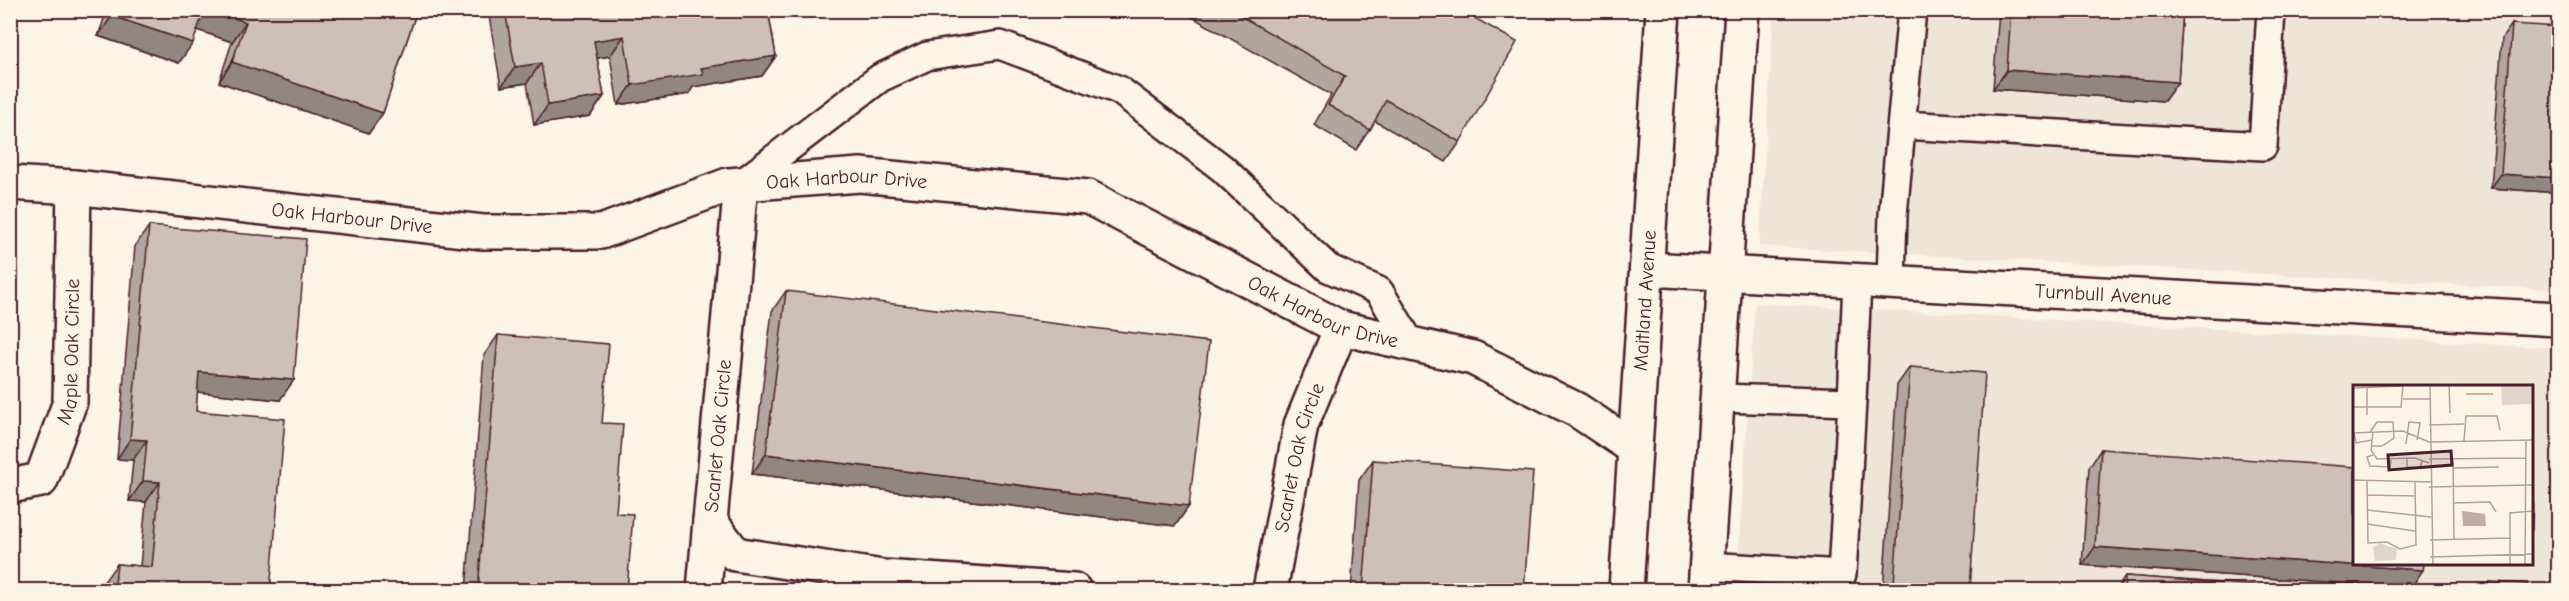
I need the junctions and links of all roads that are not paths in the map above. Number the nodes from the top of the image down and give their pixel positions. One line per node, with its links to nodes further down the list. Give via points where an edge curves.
1 (1663, 10): 9 (street, Maitland Avenue)
2 (1742, 10): 10 (street)
3 (1912, 10): 5 (lane)
4 (2271, 10): 5 (lane, via 2263,146)
5 (1903, 125): 12 (lane, via 1893,215)
6 (10, 183): 8 (street, Oak Harbour Drive)
7 (741, 184): 8 (street, Oak Harbour Drive, via 728,185 601,232 483,232); 14 (street, Oak Harbour Drive, via 860,175 1088,197); 15 (lane, via 880,78 927,56 1000,45 1119,90 1222,168 1328,268 1379,291); 20 (street, Scarlet Oak Circle)
8 (74, 188): 19 (street, Maple Oak Circle, via 70,402 41,480)
9 (1648, 269): 10 (street, Turnbull Avenue); 18 (street, Maitland Avenue)
10 (1725, 273): 11 (street, Turnbull Avenue); 16 (street)
11 (1857, 280): 12 (street, Turnbull Avenue); 17 (lane)
12 (1891, 281): 13 (street, Turnbull Avenue)
13 (2559, 319)
14 (1341, 328): 15 (street, Oak Harbour Drive); 24 (street, Scarlet Oak Circle, via 1301,425)
15 (1411, 344): 18 (street, Oak Harbour Drive, via 1473,358 1577,410)
16 (1717, 398): 17 (lane); 21 (street)
17 (1852, 402): 21 (lane, via 1842,574)
18 (1634, 448): 25 (street, Maitland Avenue)
19 (10, 486)
20 (710, 521): 22 (street); 23 (street, Scarlet Oak Circle, via 735,554 883,578)
21 (1705, 578)
22 (704, 591)
23 (1074, 591)
24 (1270, 591)
25 (1626, 591)

